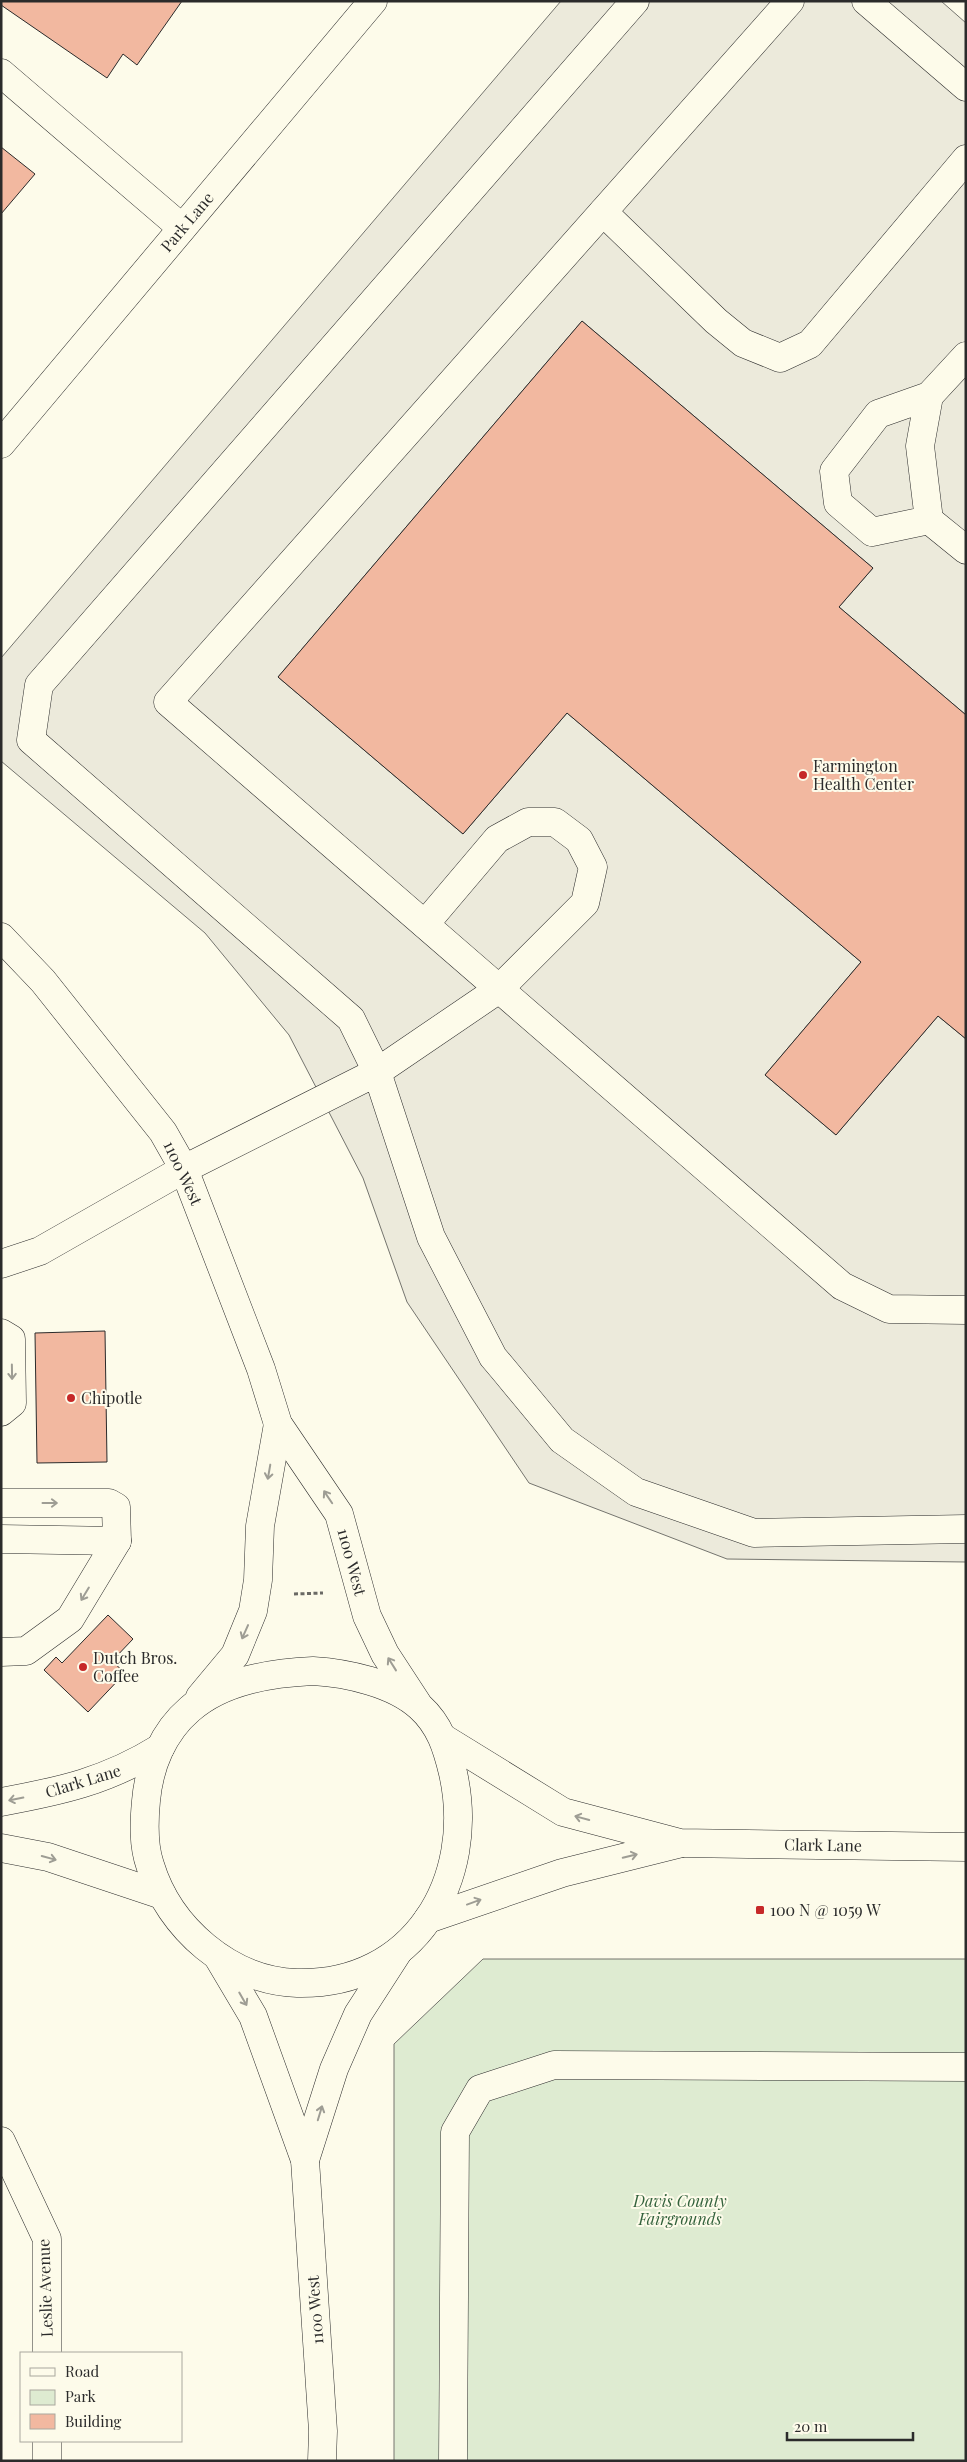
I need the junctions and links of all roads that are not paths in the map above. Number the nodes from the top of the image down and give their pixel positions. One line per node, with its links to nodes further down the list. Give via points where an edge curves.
1 (373, 1): 9 (main road, Park Lane)
2 (635, 1): 18 (main road, via 39,685 31,740 351,1019)
3 (790, 1): 8 (main road)
4 (866, 1): 6 (main road)
5 (1, 73): 9 (main road)
6 (966, 87)
7 (966, 159): 8 (main road, via 810,344 780,358 743,343 716,321)
8 (603, 212): 15 (main road, via 168,702)
9 (182, 228): 12 (main road, Park Lane)
10 (966, 356): 11 (main road)
11 (929, 396): 13 (main road, via 920,446); 13 (main road, via 878,414 834,472 838,503 872,532)
12 (1, 444)
13 (929, 520): 14 (main road)
14 (966, 550)
15 (425, 924): 17 (main road); 17 (main road, via 497,838 528,822 555,822 579,840 592,867 584,902)
16 (1, 937): 19 (main road, 1100 West, via 43,980 157,1124)
17 (499, 989): 18 (main road); 21 (main road, via 842,1286 889,1309)
18 (377, 1072): 19 (main road); 26 (main road, via 441,1258 493,1357 562,1440 636,1492 754,1533)
19 (184, 1169): 20 (main road, via 40,1251); 24 (main road, 1100 West, via 261,1369)
20 (4, 1256)
21 (966, 1310)
22 (1, 1333): 23 (main road, one-way to 23, via 11,1339 12,1403)
23 (2, 1412)
24 (278, 1424): 30 (main road, 1100 West, one-way to 24, via 385,1654 370,1623 339,1514); 31 (main road, 1100 West, one-way to 31, via 260,1526 257,1587 248,1625 235,1655)
25 (1, 1503): 28 (main road, one-way to 28, via 109,1503 116,1507)
26 (966, 1530)
27 (1, 1539): 28 (main road)
28 (117, 1541): 29 (main road, one-way to 29, via 70,1619)
29 (13, 1651)
30 (418, 1705): 31 (main road, via 379,1684 335,1672 313,1671 265,1676 240,1683); 32 (main road, via 433,1720)
31 (191, 1708): 33 (main road, 1100 West)
32 (443, 1738): 35 (main road, Clark Lane, one-way to 32, via 563,1812); 39 (main road, via 454,1780 458,1826 456,1849 445,1887)
33 (160, 1748): 34 (main road, Clark Lane, one-way to 34, via 114,1774 76,1786); 38 (main road, 1100 West, via 151,1767 144,1820 149,1864)
34 (1, 1802)
35 (680, 1843): 36 (main road, Clark Lane); 39 (main road, Clark Lane, one-way to 35, via 562,1873)
36 (966, 1847)
37 (1, 1848): 38 (main road, one-way to 38, via 48,1857)
38 (162, 1895): 41 (main road, 1100 West, via 183,1924)
39 (428, 1919): 40 (main road)
40 (398, 1952): 41 (main road, via 355,1976 316,1983 277,1980 243,1970); 44 (main road, 1100 West, one-way to 40, via 344,2045 358,2014)
41 (218, 1957): 44 (main road, 1100 West, one-way to 44, via 253,2016)
42 (966, 2067): 49 (main road, via 554,2065 480,2090 455,2132)
43 (1, 2141): 45 (main road, Leslie Avenue, via 47,2238)
44 (305, 2160): 48 (main road, 1100 West, via 323,2431)
45 (47, 2352)
46 (47, 2442): 47 (main road)
47 (48, 2461)
48 (322, 2461)
49 (453, 2461)

